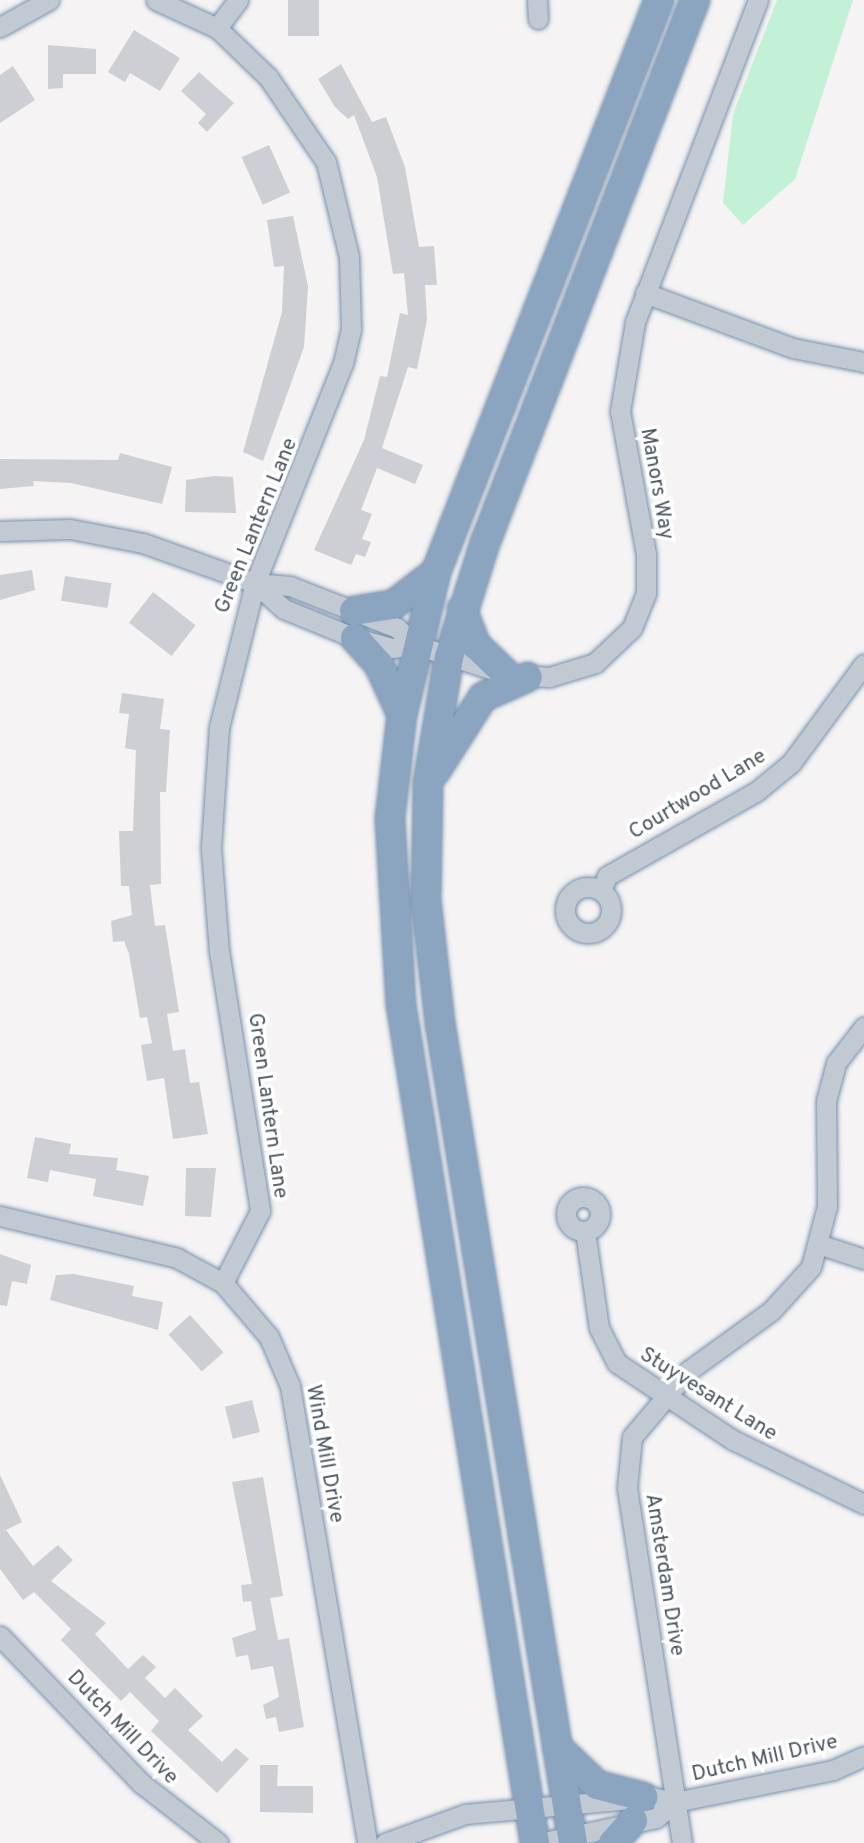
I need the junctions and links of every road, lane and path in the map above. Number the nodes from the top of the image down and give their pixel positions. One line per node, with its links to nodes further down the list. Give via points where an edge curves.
1 (49, 0): 7 (street)
2 (156, 0): 8 (street, Green Lantern Lane)
3 (238, 0): 8 (street)
4 (659, 0): 12 (highway)
5 (695, 0): 14 (highway)
6 (758, 0): 9 (street, Manors Way)
7 (0, 27)
8 (217, 28): 13 (street, Green Lantern Lane, via 268,77 312,136 326,162 349,257 351,329 344,363)
9 (645, 293): 10 (street, via 793,348); 19 (street, Manors Way, via 620,411 646,554 646,593 632,628 595,663)
10 (864, 362)
11 (0, 531): 13 (street, via 113,535)
12 (436, 572): 15 (highway, via 393,605); 16 (highway)
13 (255, 583): 15 (street, via 290,586); 15 (street, via 284,609); 28 (street, Green Lantern Lane, via 227,676 211,796 219,951 260,1211)
14 (462, 609): 17 (highway); 19 (highway, via 475,645)
15 (355, 625): 16 (street, via 397,628); 16 (street, via 392,648); 20 (highway)
16 (416, 645): 17 (street, Manors Way); 20 (highway)
17 (449, 657): 19 (street, Manors Way); 21 (highway)
18 (864, 664): 22 (street, Courtwood Lane, via 791,763 757,791 607,876)
19 (517, 676): 21 (highway, via 483,697)
20 (402, 715): 35 (highway, via 390,818 393,944)
21 (428, 783): 32 (highway, via 426,901 432,965)
22 (601, 891)
23 (864, 1027): 26 (street, Amsterdam Drive, via 836,1063 826,1101)
24 (0, 1216): 28 (street, Wind Mill Drive, via 177,1258)
25 (585, 1231): 29 (street, Stuyvesant Lane, via 605,1348)
26 (821, 1245): 27 (street); 29 (street, Amsterdam Drive, via 811,1267 772,1311)
27 (864, 1259)
28 (223, 1283): 39 (street, Wind Mill Drive, via 269,1337 290,1387)
29 (661, 1397): 30 (street, Stuyvesant Lane, via 775,1463); 34 (street, Amsterdam Drive, via 632,1437 627,1488)
30 (864, 1504)
31 (0, 1636): 38 (street, Dutch Mill Drive, via 141,1783)
32 (557, 1747): 36 (highway, via 597,1785); 37 (highway)
33 (864, 1756): 34 (street, Dutch Mill Drive, via 834,1770)
34 (675, 1802): 36 (street, Dutch Mill Drive); 43 (street, Amsterdam Drive)
35 (529, 1809): 37 (street, Dutch Mill Drive); 40 (street, Dutch Mill Drive, via 466,1814); 41 (highway)
36 (638, 1809): 37 (street, Dutch Mill Drive); 37 (street, Dutch Mill Drive); 42 (highway)
37 (571, 1828): 41 (street, Dutch Mill Drive)
38 (218, 1843)
39 (367, 1843)
40 (385, 1843)
41 (537, 1843)
42 (613, 1843)
43 (682, 1843)

